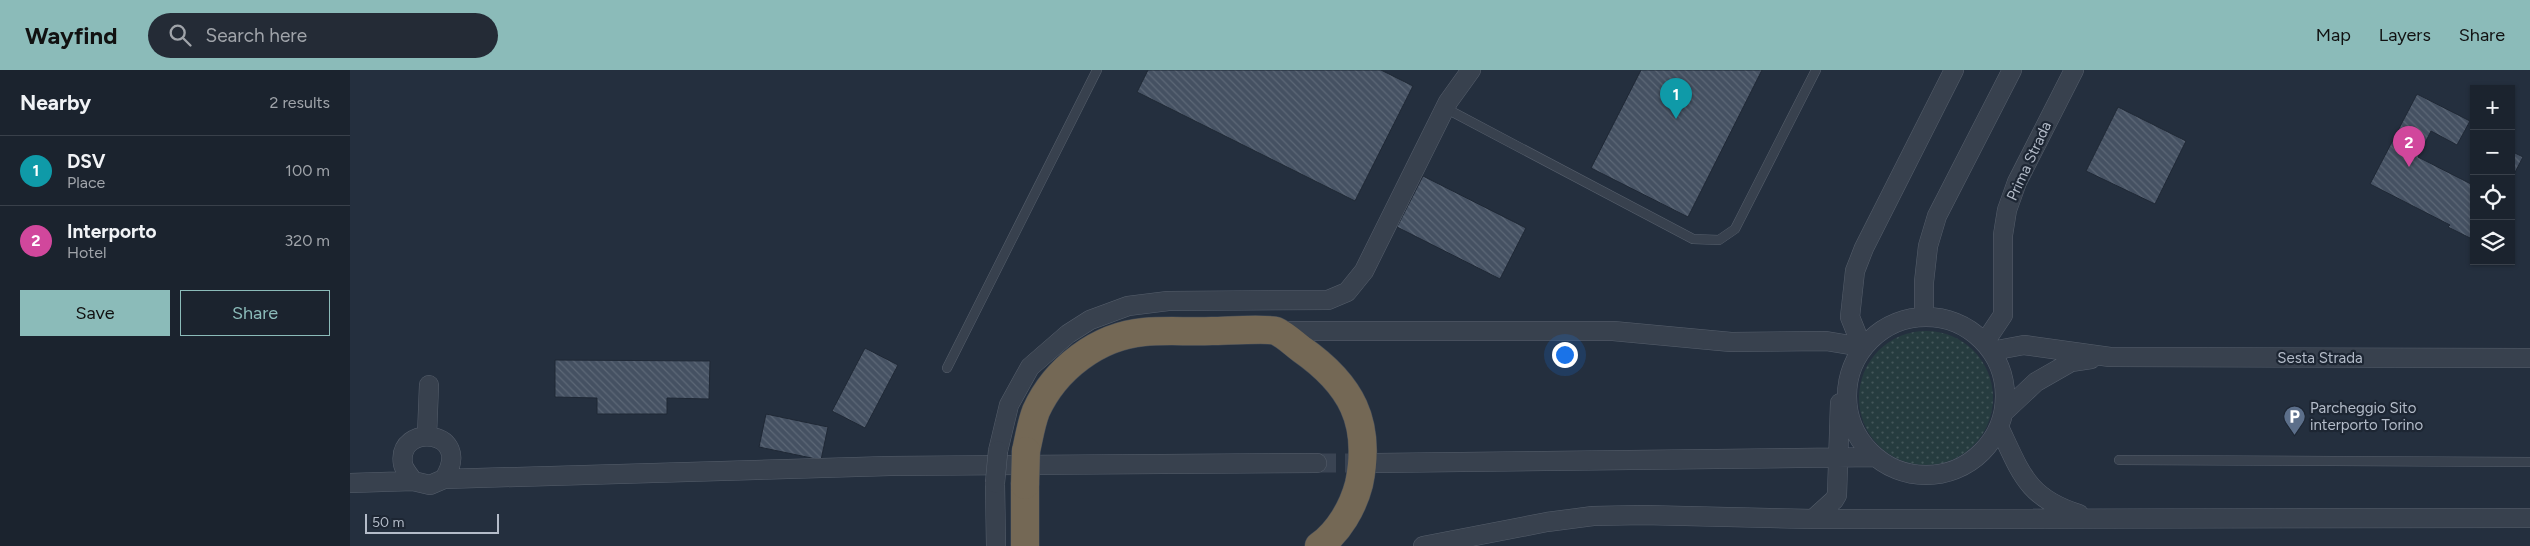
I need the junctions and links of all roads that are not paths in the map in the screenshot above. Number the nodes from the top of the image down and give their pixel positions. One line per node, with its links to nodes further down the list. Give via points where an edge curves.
1 (1097, 70): 15 (lane)
2 (1471, 70): 7 (street)
3 (1816, 70): 7 (lane, via 1735,229 1719,240 1693,239)
4 (1954, 70): 10 (street, via 1855,271 1850,317)
5 (2012, 70): 8 (street, via 1937,216 1928,246)
6 (2074, 70): 11 (street, Prima Strada, via 2017,182 2007,210 2003,235 2004,315)
7 (1445, 108): 32 (street, bridge, via 1364,271 1347,292 1328,300 1168,301 1128,306 1090,320 1068,334 1030,367 1009,405 998,451)
8 (1924, 316): 10 (street, via 1890,325); 11 (street, via 1958,323 1973,331)
9 (1275, 331): 10 (street, via 1613,331 1731,342 1826,341); 33 (highway, bridge, via 1144,332 1121,336 1099,345 1067,367 1036,411 1026,451); 34 (highway, via 1309,354 1338,380 1351,400 1363,441 1364,459 1356,496 1344,520)
10 (1854, 346): 14 (street); 17 (street)
11 (1989, 347): 12 (street, Sesta Strada, via 2024,345); 18 (street, via 2002,370 2006,391)
12 (2110, 357): 13 (street, Sesta Strada); 18 (street, Sesta Strada, via 2070,362 2036,382)
13 (2530, 358)
14 (1852, 366): 17 (street); 21 (street, via 1846,394 1851,422 1865,447)
15 (947, 368)
16 (430, 385): 19 (street)
17 (1840, 407): 20 (street)
18 (2002, 420): 21 (street, via 1986,448 1967,464 1945,473 1920,475 1896,470); 31 (street, via 2029,486 2041,498 2059,508)
19 (427, 435): 26 (street, via 443,440 452,452 452,467); 27 (street, via 416,438 403,455 403,466)
20 (1838, 456): 21 (street); 25 (street); 30 (street, via 1837,495)
21 (1875, 457)
22 (2119, 460): 23 (lane)
23 (2530, 462)
24 (1317, 463): 26 (street, via 890,466)
25 (1376, 463)
26 (444, 480): 27 (street, via 430,485)
27 (413, 481): 28 (street)
28 (350, 483)
29 (2530, 518): 31 (street)
30 (1813, 519): 31 (street); 35 (street, via 1700,514 1593,516)
31 (2100, 520)
32 (996, 546)
33 (1025, 546)
34 (1319, 546)
35 (1424, 546)

